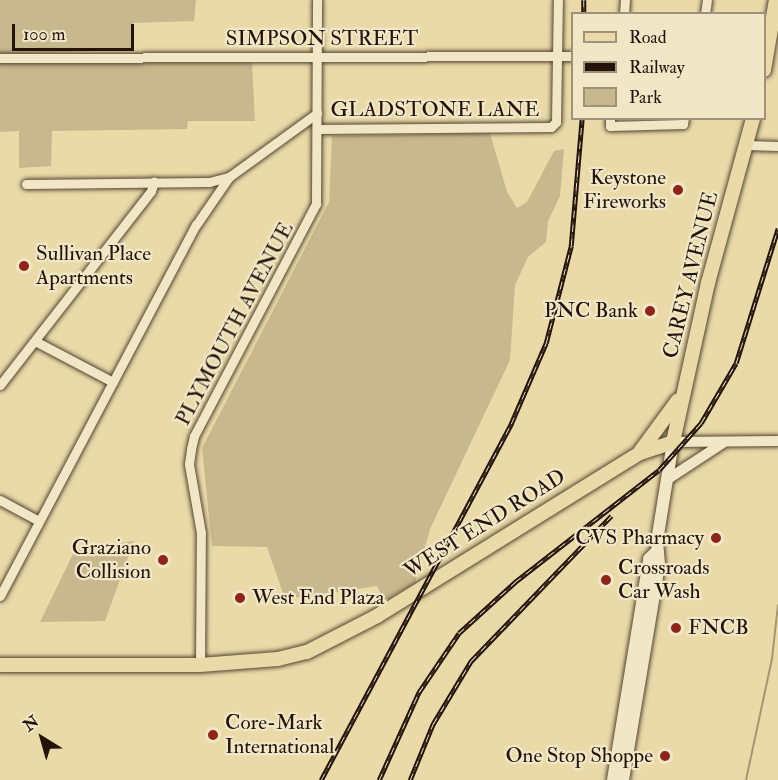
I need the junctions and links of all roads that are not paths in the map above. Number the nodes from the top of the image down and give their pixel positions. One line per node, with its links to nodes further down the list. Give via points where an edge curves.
1 (317, 0): 5 (street, PLYMOUTH AVENUE)
2 (558, 0): 4 (street)
3 (776, 0): 8 (main road)
4 (558, 55): 5 (street, SIMPSON STREET); 6 (street, SIMPSON STREET); 13 (street, GLADSTONE LANE, via 556,122 551,127)
5 (317, 56): 7 (street, SIMPSON STREET); 9 (street, PLYMOUTH AVENUE)
6 (571, 56)
7 (0, 58)
8 (766, 60)
9 (317, 113): 13 (street, PLYMOUTH AVENUE); 16 (street)
10 (684, 120): 12 (street, via 683,124)
11 (752, 120): 14 (main road, CAREY AVENUE)
12 (610, 122)
13 (317, 129): 32 (street, PLYMOUTH AVENUE, via 313,214 194,436 191,449 189,464 201,533)
14 (746, 145): 15 (street); 20 (main road, CAREY AVENUE, via 708,283)
15 (778, 146)
16 (229, 177): 17 (street, via 209,182); 21 (street, via 196,225)
17 (154, 181): 18 (street); 19 (street)
18 (26, 184)
19 (35, 340): 21 (street); 22 (street)
20 (688, 379): 24 (main road, CAREY AVENUE); 26 (main road, via 673,410)
21 (113, 382): 29 (street)
22 (0, 385)
23 (778, 441): 25 (street)
24 (673, 442): 25 (street); 26 (main road, WEST END ROAD); 27 (main road)
25 (723, 443): 27 (street)
26 (640, 453): 32 (main road, WEST END ROAD, via 334,641 278,659)
27 (668, 479): 30 (main road)
28 (0, 500): 29 (street)
29 (39, 522): 31 (street)
30 (656, 552): 34 (main road, via 650,559); 35 (main road, via 659,564)
31 (0, 596)
32 (200, 665): 33 (main road, WEST END ROAD)
33 (0, 666)
34 (613, 780)
35 (623, 780)

